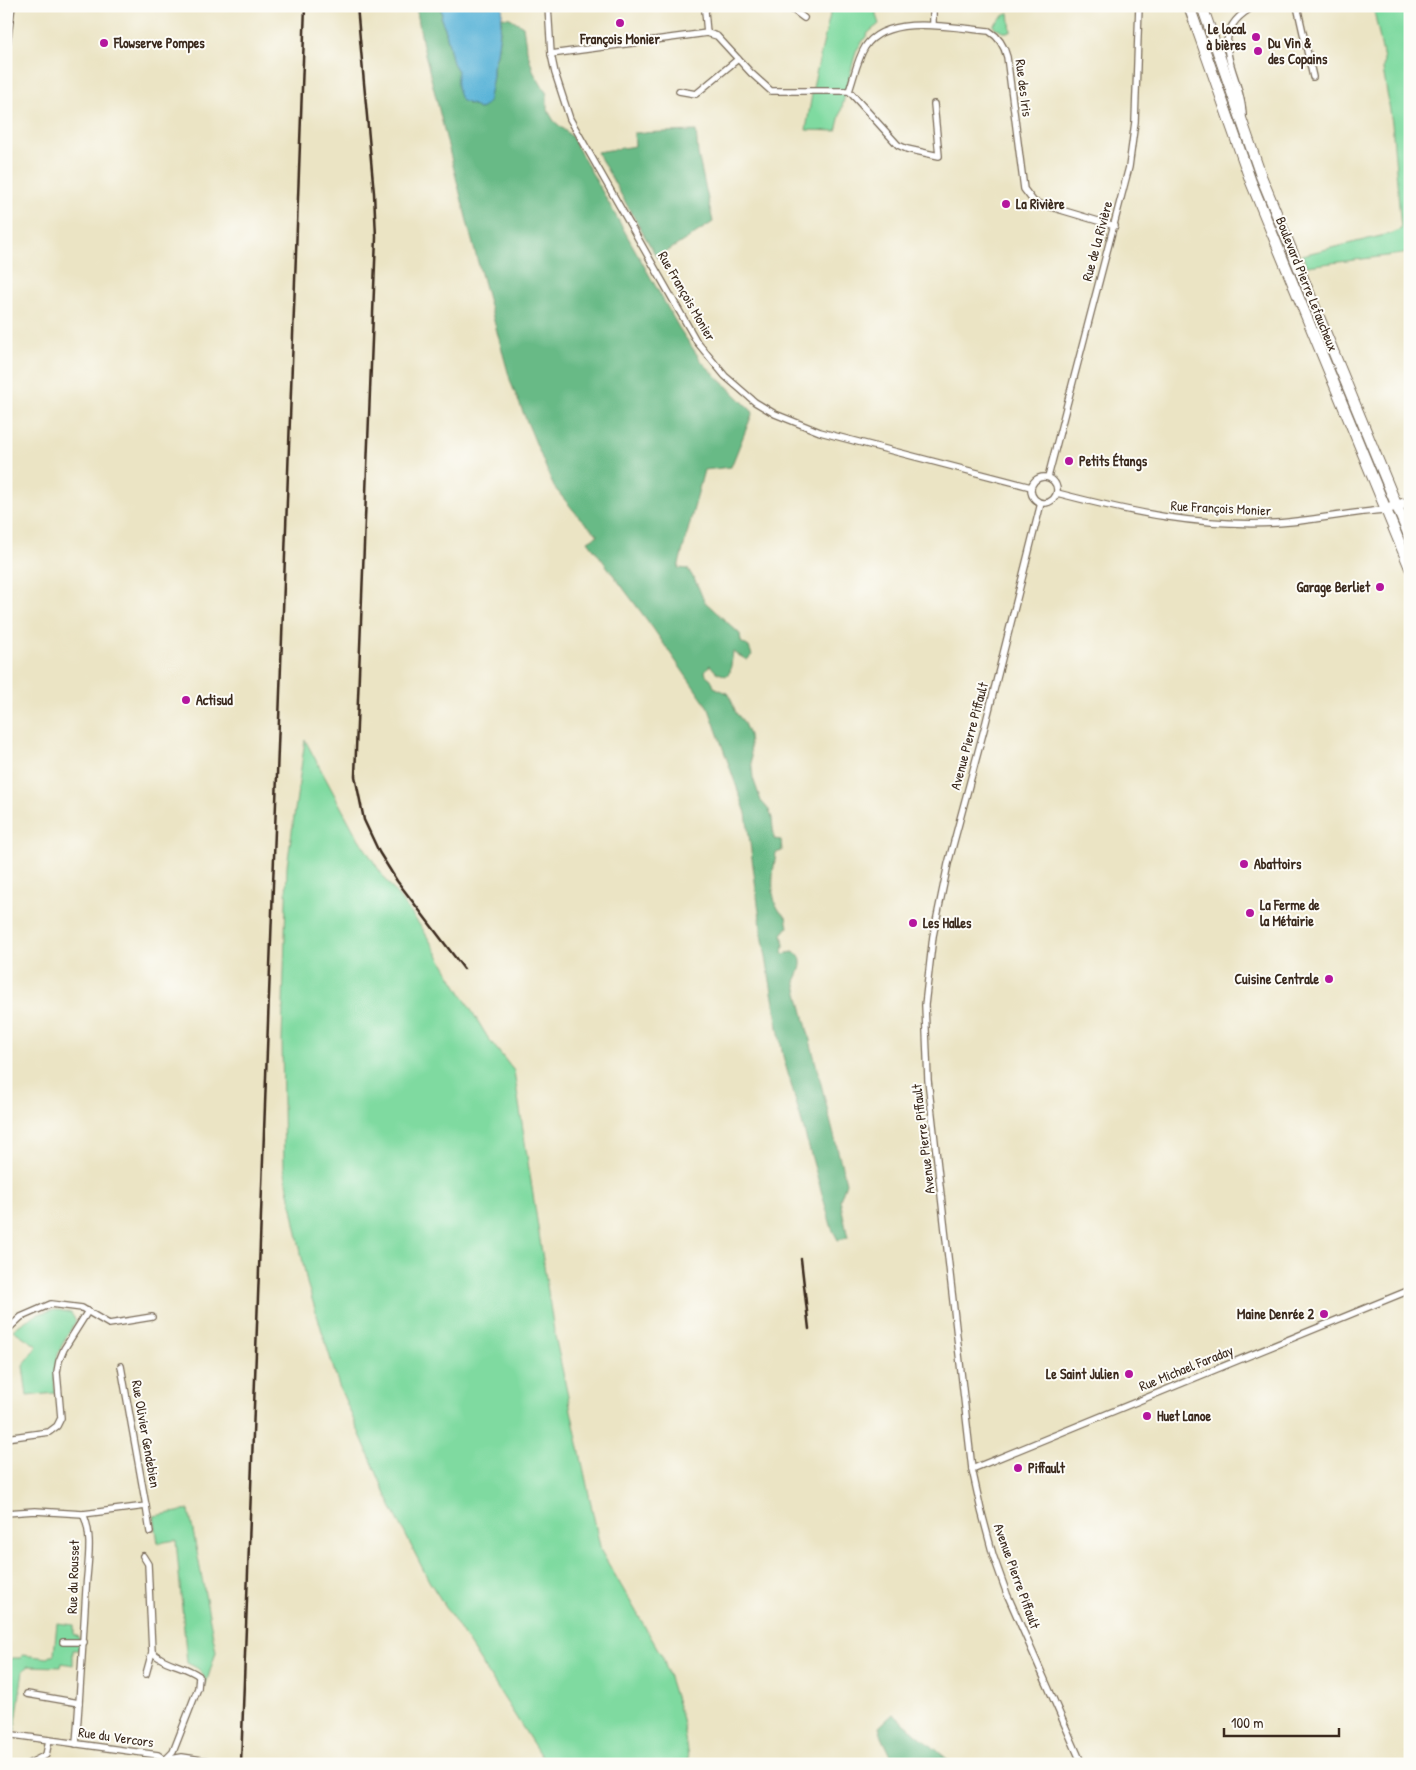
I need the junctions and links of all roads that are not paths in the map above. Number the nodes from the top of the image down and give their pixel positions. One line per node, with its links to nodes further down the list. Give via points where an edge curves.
1 (12, 6): 15 (street)
2 (548, 6): 16 (street, Rue François Monier)
3 (699, 6): 11 (street)
4 (788, 6): 12 (street)
5 (933, 6): 13 (street)
6 (1139, 6): 23 (street, Rue de la Rivière, via 1135,122 1129,167)
7 (1189, 6): 30 (main road, Boulevard Pierre Lefaucheux, via 1251,182)
8 (1202, 6): 22 (main road, Boulevard Pierre Lefaucheux)
9 (1255, 6): 22 (street, via 1234,21 1228,30 1227,40)
10 (1297, 6): 18 (street)
11 (707, 8): 14 (street)
12 (804, 18)
13 (933, 25): 19 (street, Rue des Iris, via 882,32 865,48); 23 (street, Rue des Iris, via 989,31 1001,42 1007,57 1024,189 1034,202)
14 (707, 33): 16 (street); 17 (street, via 717,36)
15 (6, 52)
16 (551, 54): 25 (street, Rue François Monier, via 570,119 604,180 697,342 740,390 775,414 820,432)
17 (738, 59): 19 (street, via 771,91); 20 (street, via 696,94)
18 (1313, 77)
19 (849, 90): 21 (street, via 898,144 939,156)
20 (679, 91)
21 (934, 104)
22 (1244, 122): 29 (main road, Boulevard Pierre Lefaucheux, via 1262,176)
23 (1115, 226): 24 (street, Rue de la Rivière)
24 (1048, 477): 25 (street, via 1036,479); 26 (street, via 1056,483)
25 (1031, 487): 28 (street, via 1033,498)
26 (1057, 493): 28 (street, via 1049,502); 30 (street, Rue François Monier, via 1141,514 1207,522 1275,523)
27 (1410, 502): 29 (main road)
28 (1041, 503): 39 (street, Avenue Pierre Piffault, via 948,864 933,936 924,1005 928,1080)
29 (1397, 505): 30 (main road); 31 (main road, Boulevard Pierre Lefaucheux)
30 (1386, 510): 32 (main road, Boulevard Pierre Lefaucheux)
31 (1410, 538)
32 (1410, 568)
33 (1410, 1290): 39 (street, Rue Michael Faraday)
34 (88, 1311): 35 (street, via 109,1324); 36 (street, via 51,1304 21,1317); 38 (street, via 59,1361 61,1418 57,1426 49,1432)
35 (152, 1317)
36 (6, 1331)
37 (122, 1366): 40 (street, Rue Olivier Gendebien)
38 (6, 1438)
39 (972, 1469): 57 (street, Avenue Pierre Piffault, via 990,1546 1004,1586)
40 (146, 1506): 42 (street, Rue Olivier Gendebien); 43 (street, Rue Olivier Gendebien)
41 (6, 1513): 42 (street, Rue Olivier Gendebien, via 35,1510)
42 (83, 1514): 46 (street, Rue du Rousset, via 88,1541)
43 (150, 1532)
44 (143, 1556): 47 (street, via 148,1564)
45 (64, 1642): 46 (street)
46 (84, 1642): 50 (street, Rue du Rousset)
47 (152, 1652): 48 (street); 54 (street, via 158,1658 199,1676 198,1688)
48 (146, 1674)
49 (27, 1694): 50 (street)
50 (79, 1703): 53 (street, Rue du Rousset)
51 (6, 1734): 52 (street, Rue du Vercors)
52 (50, 1740): 53 (street, Rue du Vercors); 56 (street, via 46,1755)
53 (76, 1744): 54 (street, Rue du Vercors, via 158,1755)
54 (166, 1762): 55 (street, Rue du Vercors, via 182,1757)
55 (222, 1763)
56 (28, 1764)
57 (1082, 1764)

